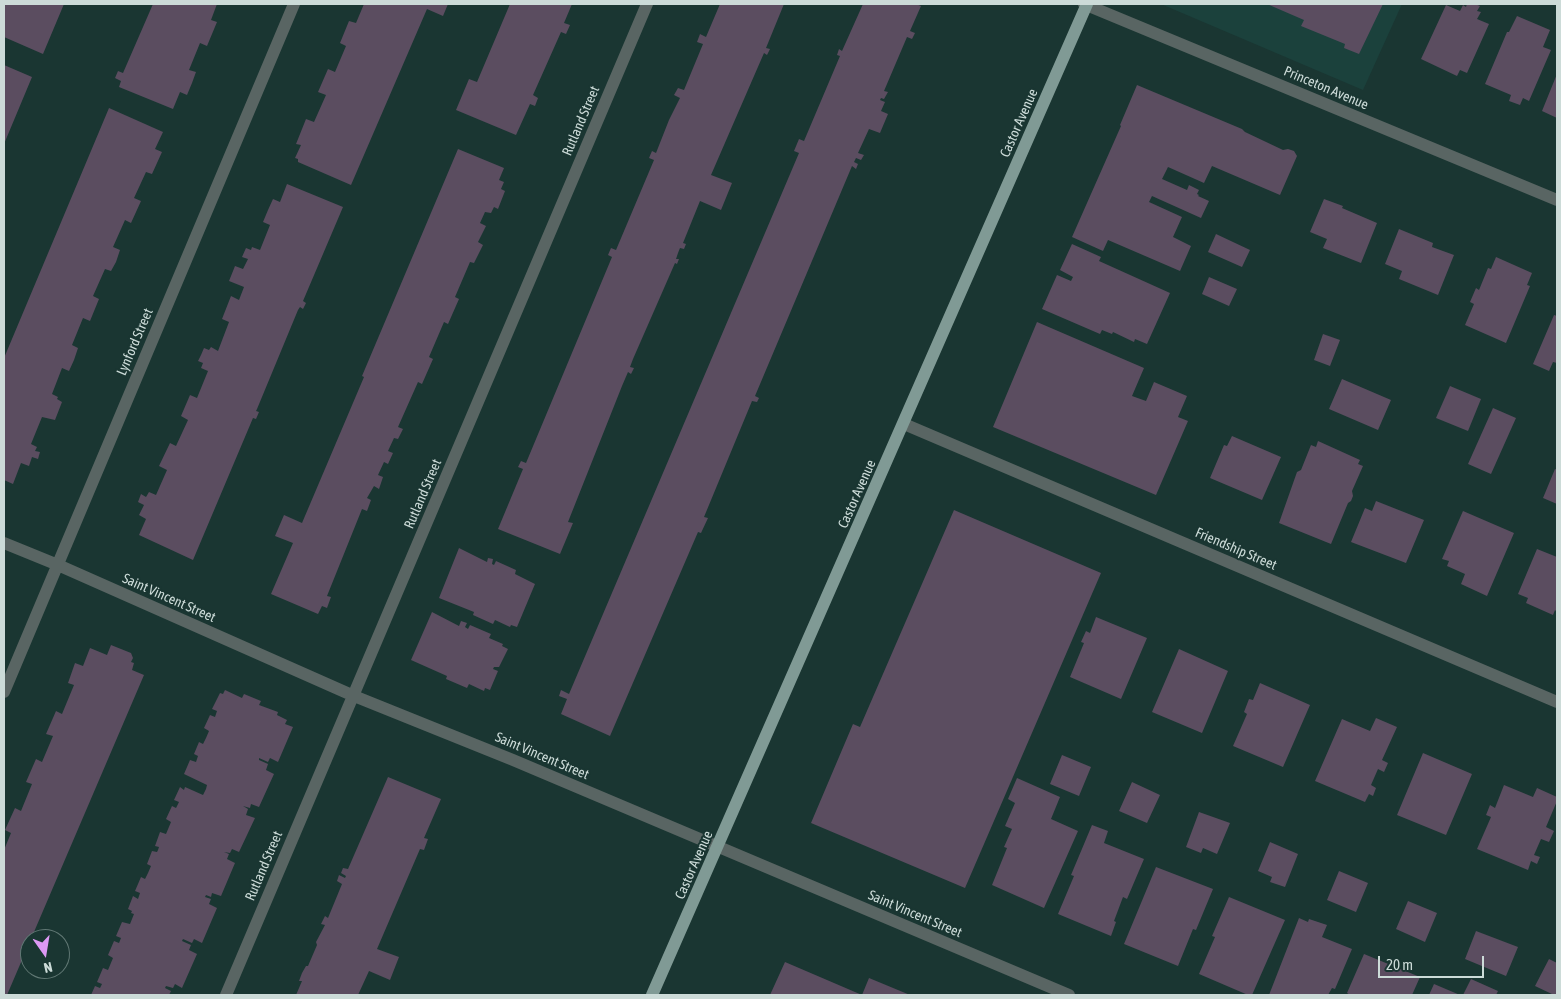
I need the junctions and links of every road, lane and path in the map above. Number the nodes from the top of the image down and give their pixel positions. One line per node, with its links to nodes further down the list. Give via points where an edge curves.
1 (294, 4): 7 (street, Lynford Street)
2 (646, 4): 9 (street, Rutland Street)
3 (1086, 4): 4 (street, Princeton Avenue); 5 (main road, Castor Avenue)
4 (1557, 200)
5 (904, 424): 10 (street, Friendship Street); 11 (main road, Castor Avenue)
6 (4, 543): 7 (street, Saint Vincent Street)
7 (58, 565): 8 (street, Lynford Street); 9 (street, Saint Vincent Street)
8 (4, 692)
9 (354, 696): 11 (street, Saint Vincent Street); 12 (street, Rutland Street)
10 (1557, 702)
11 (718, 847): 13 (main road, Castor Avenue); 14 (street, Saint Vincent Street)
12 (226, 995)
13 (652, 995)
14 (1069, 995)

